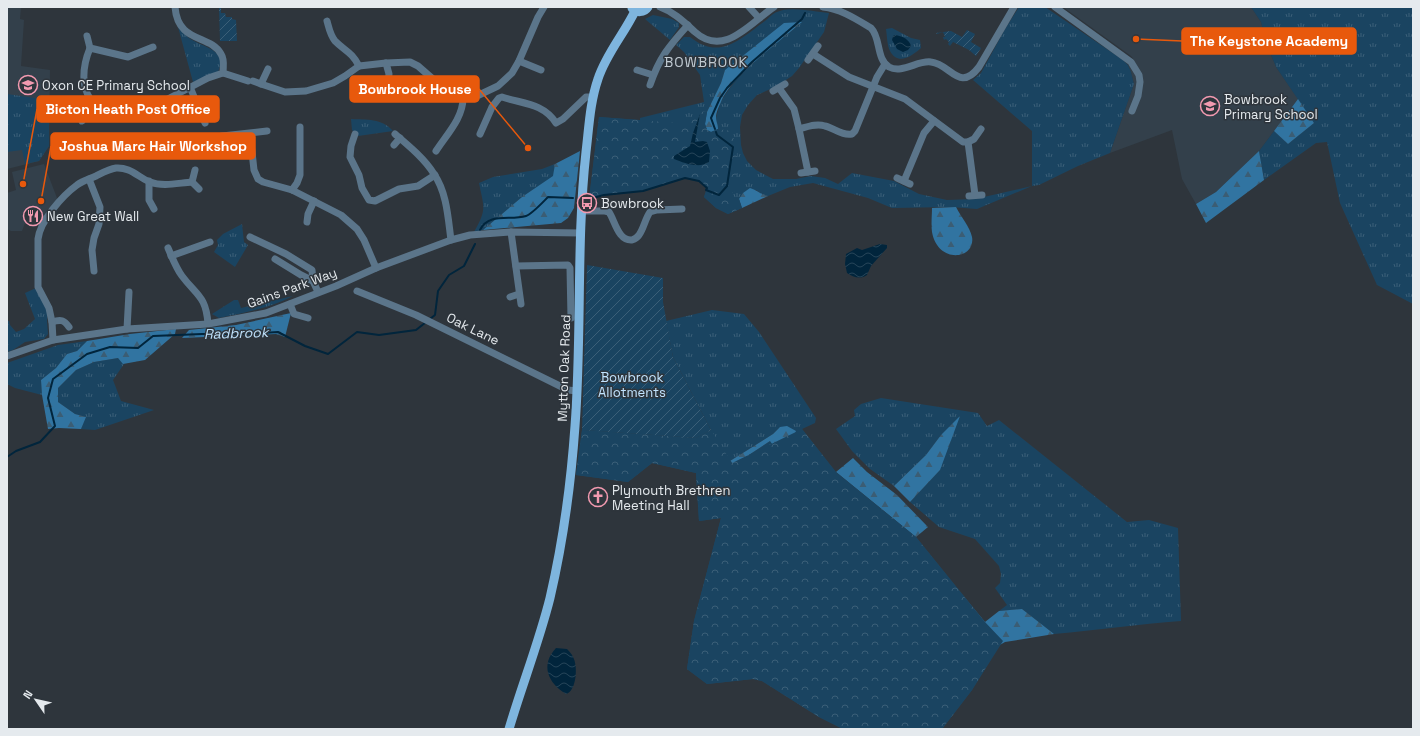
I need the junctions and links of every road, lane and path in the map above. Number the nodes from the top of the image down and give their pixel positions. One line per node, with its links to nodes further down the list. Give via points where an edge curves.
1 (175, 7): 29 (street, via 181,25 187,32 212,45 222,55)
2 (544, 7): 23 (street)
3 (648, 7): 10 (main road, Mytton Oak Road, via 643,11)
4 (660, 7): 13 (street, via 672,12)
5 (749, 7): 11 (street)
6 (774, 7): 11 (street)
7 (823, 7): 24 (street, via 845,13 871,28 875,32)
8 (1014, 7): 24 (street, via 973,75 957,77 931,62 899,69)
9 (1055, 7): 42 (street, via 1131,62 1140,82)
10 (633, 9): 37 (main road, Mytton Oak Road, via 600,74)
11 (759, 18): 13 (street, via 725,41 708,41)
12 (327, 20): 25 (street, via 327,35 354,58)
13 (688, 25): 30 (street, via 662,55)
14 (87, 36): 17 (street)
15 (818, 46): 18 (street)
16 (153, 47): 17 (street, via 128,57)
17 (90, 48): 39 (street, via 83,77 85,88)
18 (813, 54): 20 (street); 35 (street, via 849,77)
19 (413, 55): 22 (street)
20 (808, 60)
21 (386, 62): 22 (street); 25 (street); 32 (street)
22 (410, 62): 38 (street, via 445,90)
23 (519, 62): 27 (street); 38 (street, via 498,86 479,96)
24 (885, 64): 35 (street)
25 (358, 66): 31 (street, via 333,83 306,91 286,92)
26 (268, 69): 31 (street)
27 (541, 70)
28 (637, 70): 30 (street)
29 (223, 73): 31 (street); 34 (street)
30 (653, 75): 33 (street)
31 (261, 84)
32 (388, 84)
33 (650, 85)
34 (190, 87): 39 (street, via 139,114 128,116 108,113); 45 (street)
35 (873, 87): 44 (street, via 905,99); 47 (street, via 852,134 843,134 820,125)
36 (779, 88): 47 (street, via 794,109)
37 (593, 97): 52 (street, via 586,97 556,123 542,109 502,97 492,107); 70 (main road, Mytton Oak Road)
38 (463, 98): 56 (street, via 461,112 438,141)
39 (93, 102): 41 (street)
40 (55, 109): 41 (street)
41 (80, 110): 43 (street)
42 (1132, 111)
43 (82, 121)
44 (934, 121): 54 (street, via 964,142); 62 (street, via 924,133)
45 (206, 122)
46 (300, 127): 65 (street, via 300,175)
47 (799, 129): 58 (street)
48 (982, 129): 54 (street)
49 (267, 131): 50 (street)
50 (250, 134): 53 (street); 65 (street, via 254,170 258,179)
51 (355, 134): 59 (street, via 350,157 369,200 375,201 399,189 418,186)
52 (480, 134)
53 (222, 136)
54 (968, 142): 66 (street)
55 (394, 145): 59 (street, via 397,136)
56 (436, 151)
57 (195, 170): 63 (street)
58 (808, 172)
59 (435, 175): 75 (street, via 445,202)
60 (89, 179): 61 (street, via 117,168 135,172); 81 (street, via 100,206 99,224 93,244); 95 (street, via 68,192 43,223 39,232 38,286 49,308)
61 (149, 181): 63 (street, via 164,185); 68 (street, via 149,200)
62 (903, 181)
63 (192, 182): 64 (street)
64 (199, 189)
65 (292, 190): 67 (street)
66 (975, 195)
67 (314, 201): 71 (street, via 304,213); 83 (street, via 341,215 357,229)
68 (154, 209)
69 (682, 209): 70 (street, via 650,212 640,235 630,240 621,235 609,212)
70 (582, 210): 73 (main road, Mytton Oak Road)
71 (307, 222)
72 (511, 232): 73 (street, Gains Park Way); 75 (street, Gains Park Way, via 470,235); 82 (street)
73 (581, 232): 101 (main road, Mytton Oak Road)
74 (250, 237): 85 (street, via 312,270)
75 (451, 240): 83 (street, Gains Park Way)
76 (210, 242): 78 (street)
77 (168, 248): 78 (street)
78 (171, 256): 96 (street, via 182,276 201,296)
79 (275, 259): 85 (street)
80 (101, 261): 81 (street)
81 (93, 262): 84 (street)
82 (516, 266): 89 (street); 94 (street, via 568,265)
83 (376, 268): 88 (street, Gains Park Way)
84 (94, 271)
85 (313, 281): 88 (street)
86 (357, 291): 101 (street, Oak Lane, via 428,321 568,390)
87 (129, 292): 98 (street, via 124,305)
88 (318, 292): 91 (street, Gains Park Way)
89 (519, 294): 90 (street); 92 (street)
90 (510, 297)
91 (290, 304): 93 (street, via 294,314); 96 (street, Gains Park Way, via 266,313)
92 (521, 304)
93 (308, 318)
94 (571, 318)
95 (52, 322): 97 (street, via 65,321); 99 (street)
96 (208, 324): 98 (street, Gains Park Way)
97 (69, 327)
98 (127, 329): 99 (street, Gains Park Way)
99 (53, 340): 100 (street, Gains Park Way)
100 (7, 356)
101 (577, 391): 102 (main road, Mytton Oak Road, via 561,546 550,599)
102 (509, 729)

